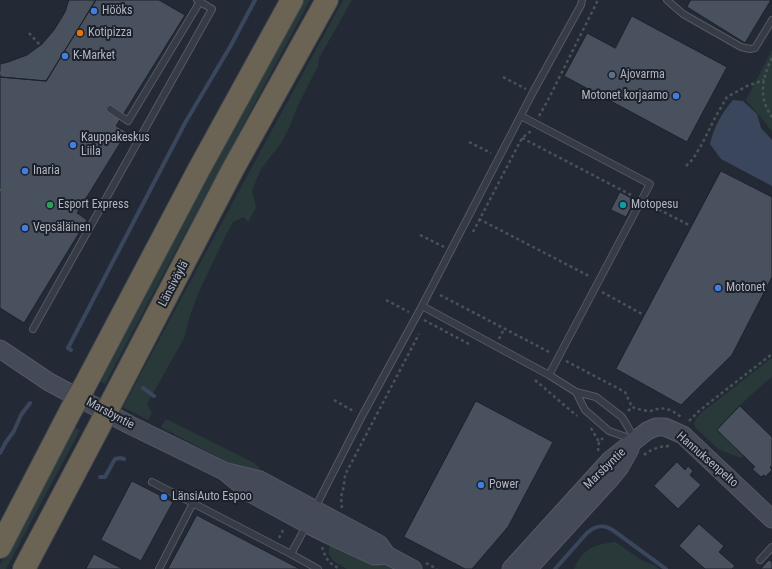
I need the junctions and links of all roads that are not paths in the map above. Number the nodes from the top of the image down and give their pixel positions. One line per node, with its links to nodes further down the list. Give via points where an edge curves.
1 (280, 0): 8 (highway)
2 (292, 0): 8 (highway)
3 (327, 0): 25 (highway, Länsiväylä, bridge, via 234,169)
4 (582, 0): 10 (lane)
5 (667, 0): 7 (lane, via 683,14 750,50 755,48)
6 (199, 1): 9 (lane, via 128,122); 12 (lane, via 212,9)
7 (772, 20)
8 (262, 54): 21 (highway, bridge)
9 (110, 109)
10 (521, 116): 11 (lane); 14 (lane, via 650,184)
11 (422, 306): 14 (lane); 19 (lane)
12 (33, 329)
13 (0, 349): 19 (main road, Marsbyntie, via 49,382 224,472 252,494)
14 (549, 375): 15 (lane)
15 (576, 392): 16 (lane, via 585,410 609,431); 16 (lane, via 596,397 622,417)
16 (635, 440): 20 (main road, Hannuksenpelto, via 656,427 665,427 683,435); 29 (main road, Marsbyntie, via 610,460); 30 (main road, Marsbyntie, via 611,478)
17 (152, 482): 18 (lane)
18 (193, 503): 23 (lane); 26 (lane)
19 (311, 517): 23 (lane); 28 (main road, Marsbyntie, via 329,535 374,556 387,555)
20 (772, 519)
21 (0, 547)
22 (772, 547): 24 (lane)
23 (291, 554): 27 (lane)
24 (760, 560)
25 (24, 569)
26 (159, 569)
27 (318, 569)
28 (413, 569)
29 (511, 569)
30 (528, 569)

